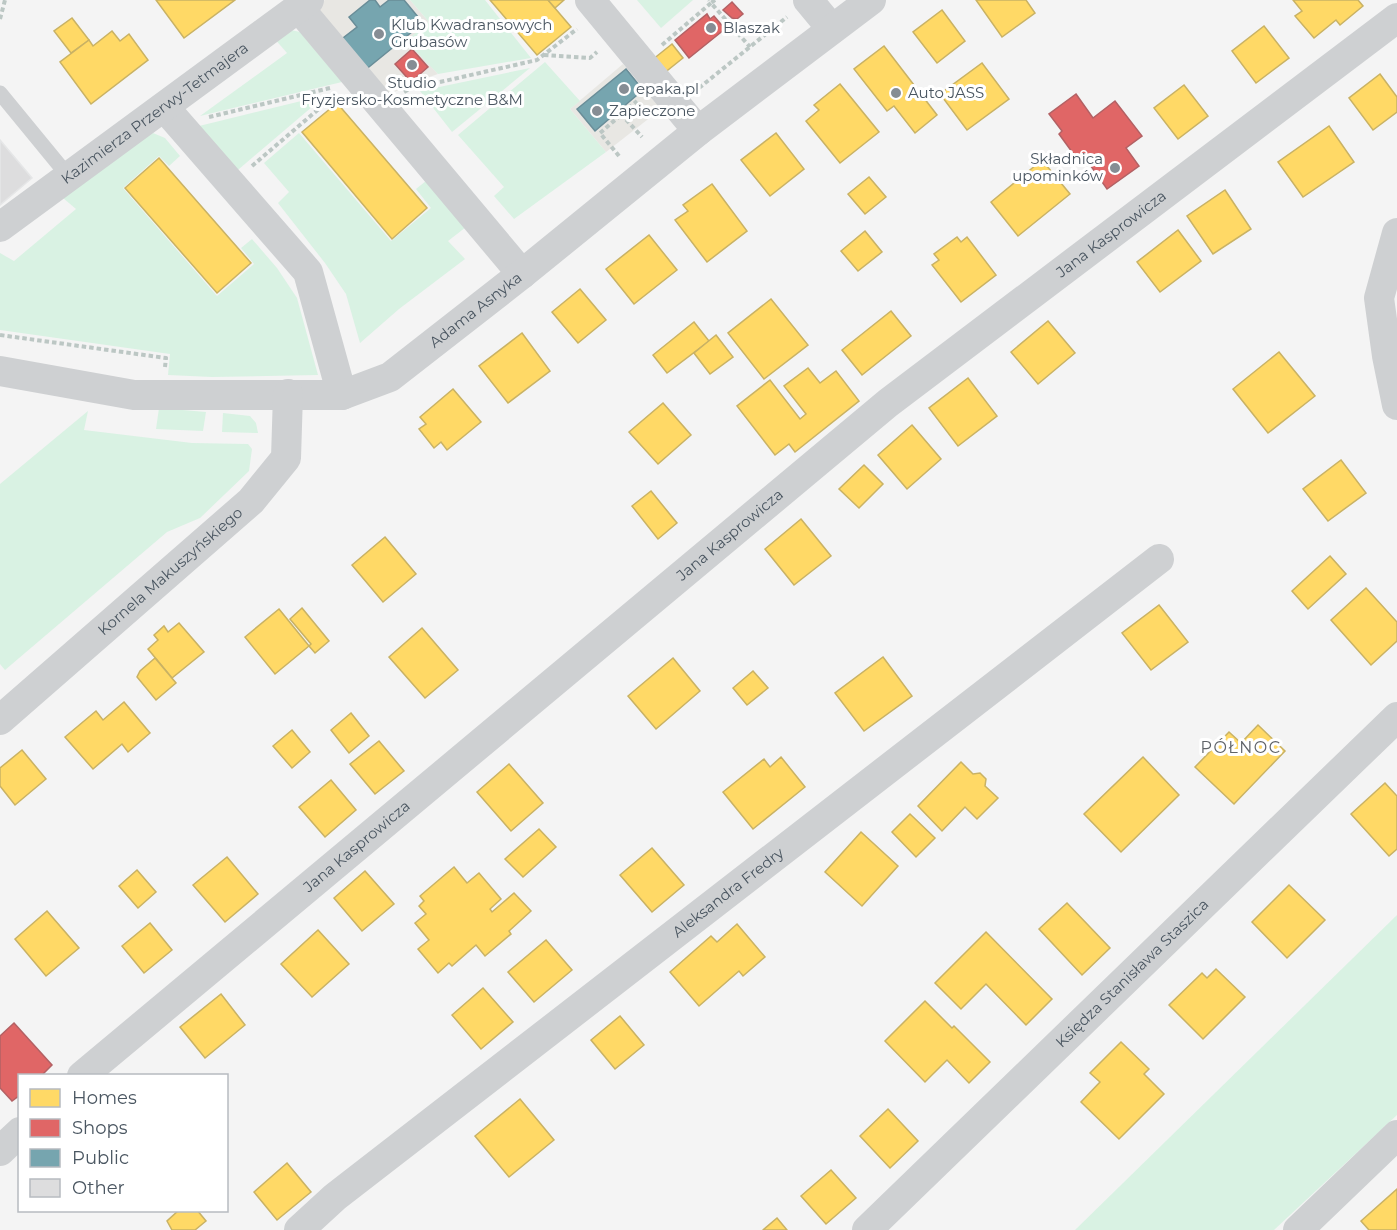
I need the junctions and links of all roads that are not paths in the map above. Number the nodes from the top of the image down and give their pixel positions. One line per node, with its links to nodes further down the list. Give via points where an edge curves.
1 (808, 0): 6 (street)
2 (872, 0): 6 (street, Adama Asnyka)
3 (304, 4): 8 (street, Kazimierza Przerwy-Tetmajera); 13 (street, via 353,80 381,105)
4 (594, 6): 9 (street)
5 (1397, 18): 21 (street, Jana Kasprowicza, via 888,403)
6 (832, 29): 9 (street, Adama Asnyka)
7 (0, 93): 10 (lane)
8 (171, 116): 10 (street, Kazimierza Przerwy-Tetmajera); 16 (street, via 308,272)
9 (698, 131): 13 (street, Adama Asnyka)
10 (69, 177): 11 (street, Kazimierza Przerwy-Tetmajera)
11 (0, 227)
12 (1397, 233): 17 (street, via 1378,298)
13 (522, 274): 16 (street, Adama Asnyka, via 390,377)
14 (0, 371): 15 (street, Adama Asnyka, via 134,395)
15 (288, 394): 16 (street, Adama Asnyka); 20 (street, Kornela Makuszyńskiego, via 286,458 251,501)
16 (342, 395)
17 (1397, 405)
18 (1159, 559): 25 (street, Aleksandra Fredry, via 335,1197)
19 (1397, 717): 26 (street, Księdza Stanisława Staszica)
20 (0, 720)
21 (84, 1074)
22 (18, 1134): 24 (street)
23 (1397, 1135): 27 (street)
24 (0, 1150)
25 (299, 1230)
26 (867, 1230)
27 (1298, 1230)

